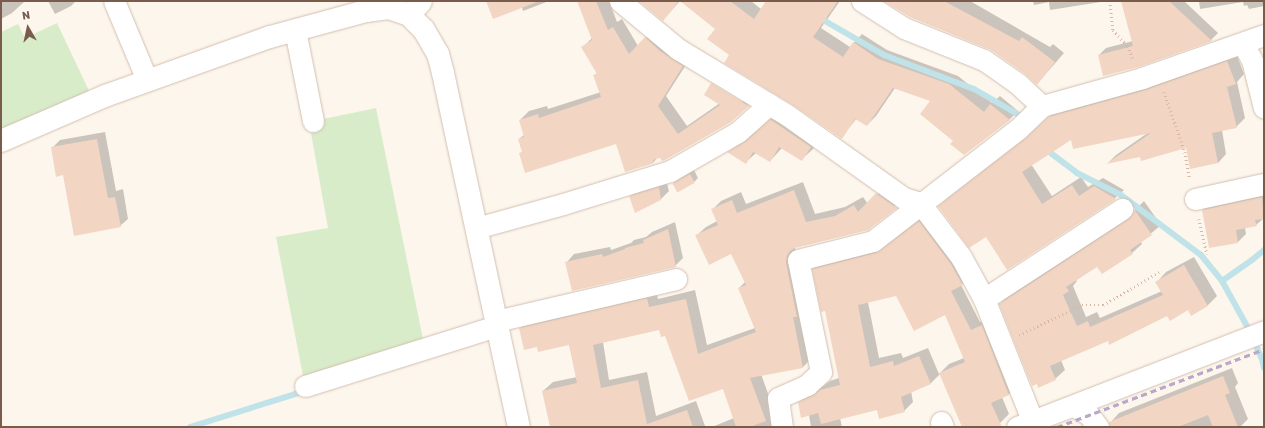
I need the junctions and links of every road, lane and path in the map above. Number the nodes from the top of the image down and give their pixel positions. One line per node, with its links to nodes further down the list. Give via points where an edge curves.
1 (114, 1): 10 (street)
2 (862, 1): 12 (street, via 904,28 984,60 1017,83)
3 (1110, 1): 9 (path, via 1113,30)
4 (629, 4): 11 (street, via 678,49)
5 (415, 8): 6 (street, via 366,11); 20 (street, via 438,54)
6 (295, 30): 10 (street); 14 (street)
7 (1264, 35): 8 (street)
8 (1243, 44): 9 (street); 13 (street, via 1252,60)
9 (1149, 75): 12 (street); 17 (path, via 1185,152)
10 (147, 80): 15 (street)
11 (769, 104): 18 (street, via 904,198); 20 (street, via 738,132 670,171)
12 (1042, 106): 18 (street, via 1018,129)
13 (1264, 108)
14 (313, 121)
15 (1, 141)
16 (1264, 184): 17 (street)
17 (1195, 199): 21 (path)
18 (920, 203): 24 (street, via 962,257); 32 (street, via 873,241 798,260 821,372 807,385 778,398)
19 (1122, 209): 24 (street)
20 (476, 228): 25 (street)
21 (1207, 254)
22 (1159, 272): 27 (path, via 1103,305 1082,305)
23 (676, 279): 25 (street)
24 (984, 299): 27 (street)
25 (497, 323): 28 (street); 31 (street)
26 (1256, 335): 29 (street)
27 (1002, 343): 30 (street)
28 (305, 386)
29 (1074, 406): 30 (street); 33 (street, via 1089,415)
30 (1025, 424)
31 (519, 427)
32 (782, 427)
33 (1098, 427)

